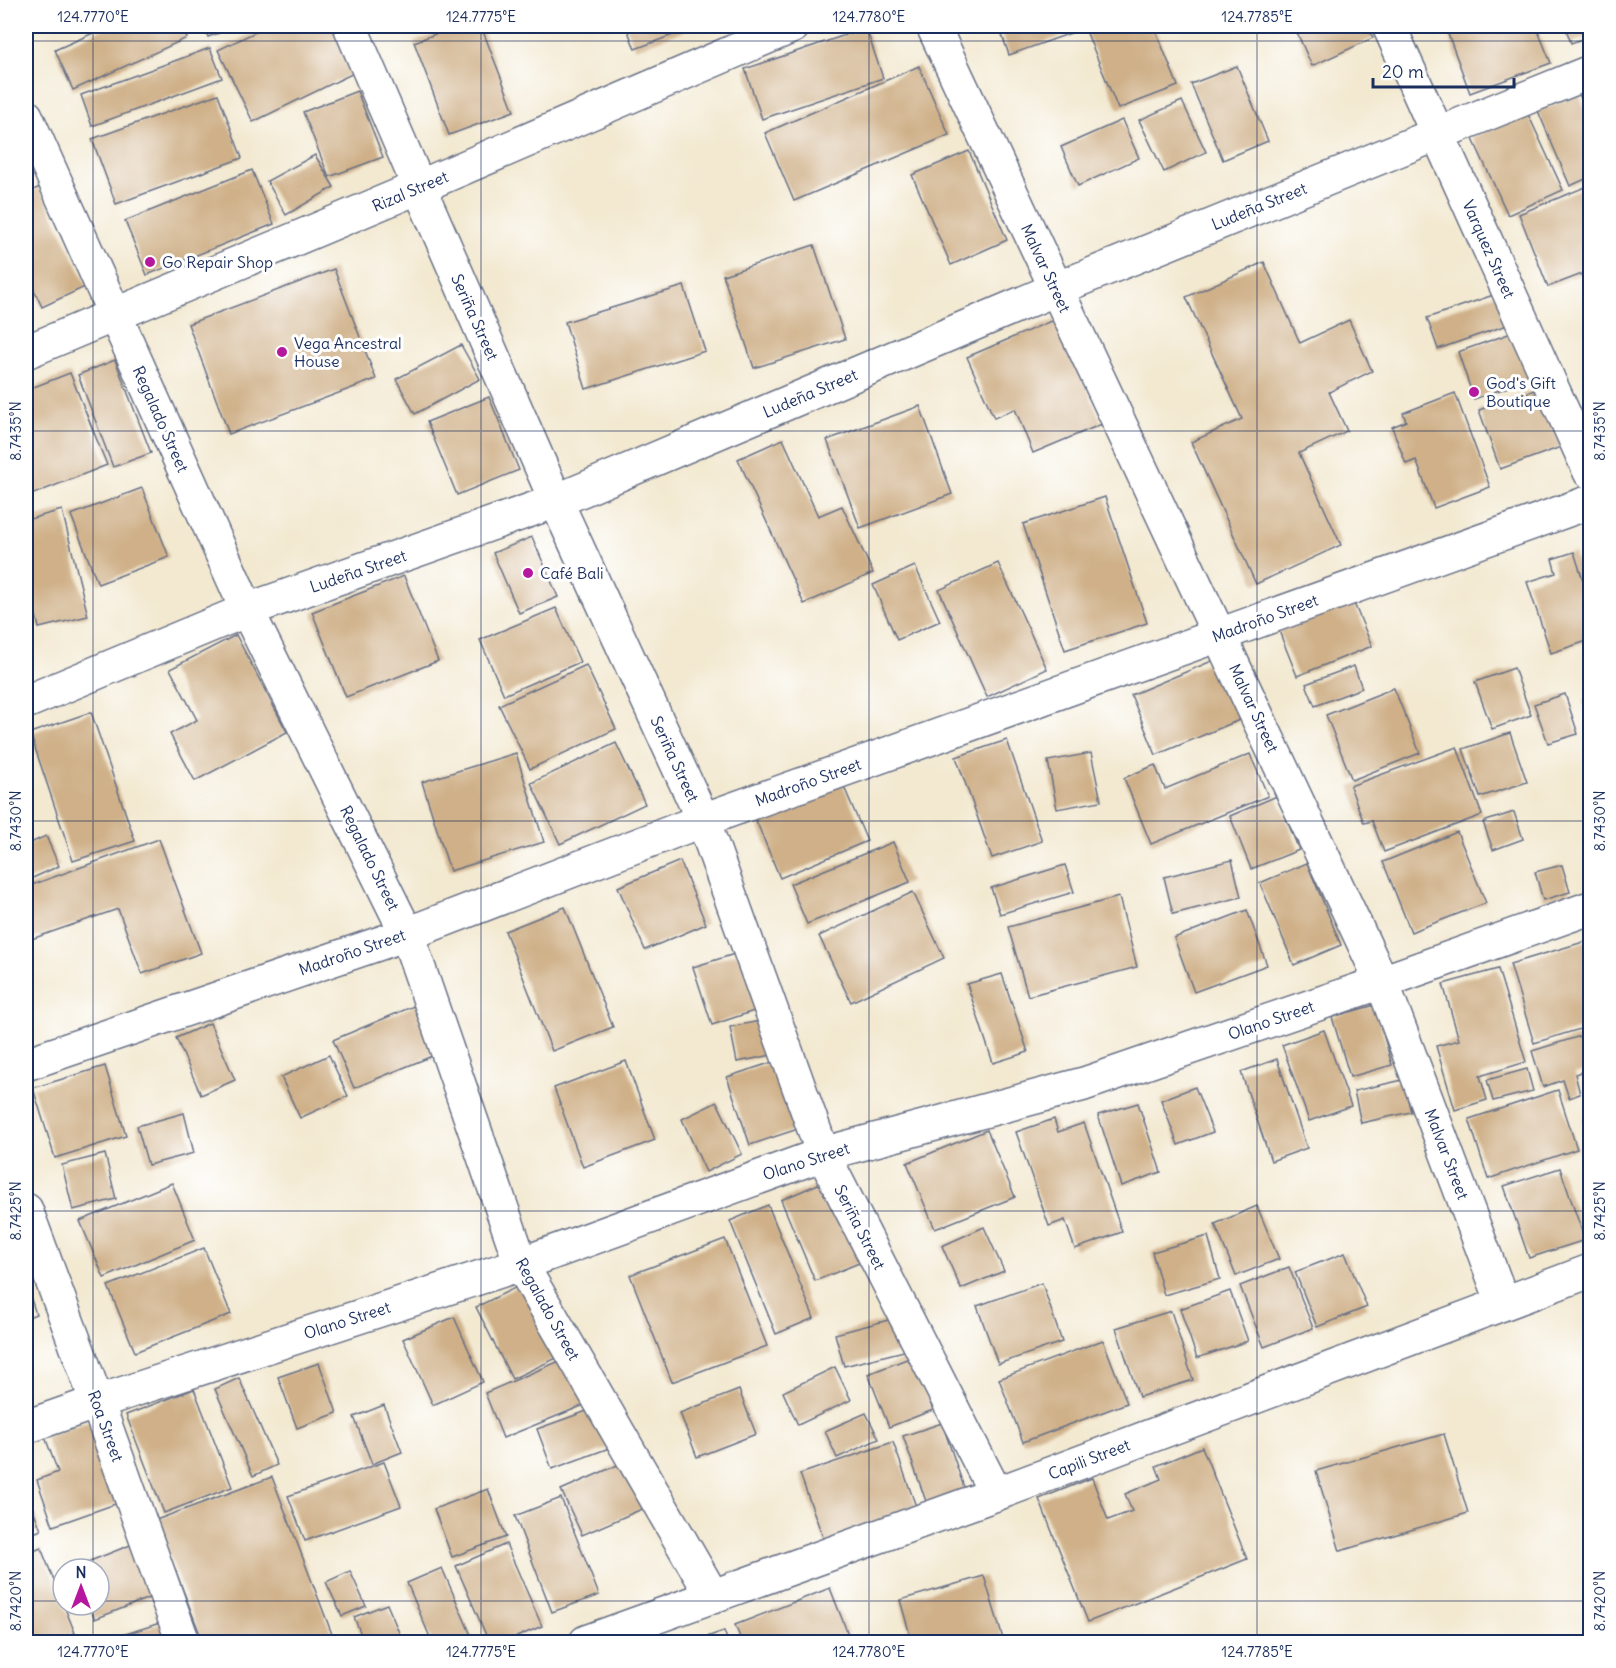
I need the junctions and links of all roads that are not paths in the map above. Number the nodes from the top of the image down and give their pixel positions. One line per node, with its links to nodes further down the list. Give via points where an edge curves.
1 (350, 26): 8 (street, Seriña Street)
2 (793, 26): 8 (street, Rizal Street)
3 (933, 26): 9 (street, Malvar Street)
4 (1389, 26): 7 (street, Varquez Street)
5 (1590, 72): 7 (street, Ludeña Street)
6 (26, 116): 10 (street, Regalado Street)
7 (1437, 134): 9 (street, Ludeña Street); 12 (street, Varquez Street)
8 (419, 187): 10 (street, Rizal Street); 13 (street, Seriña Street)
9 (1056, 289): 13 (street, Ludeña Street); 16 (street, Malvar Street)
10 (114, 314): 11 (street, Rizal Street); 15 (street, Regalado Street)
11 (26, 352)
12 (1590, 472)
13 (556, 501): 15 (street, Ludeña Street); 18 (street, Seriña Street)
14 (1590, 502): 16 (street, Madroño Street)
15 (247, 610): 17 (street, Ludeña Street); 20 (street, Regalado Street)
16 (1219, 634): 18 (street, Madroño Street); 21 (street, Malvar Street)
17 (26, 702)
18 (703, 820): 20 (street, Madroño Street); 23 (street, Seriña Street)
19 (1590, 908): 21 (street, Olano Street)
20 (407, 934): 22 (street, Madroño Street); 25 (street, Regalado Street)
21 (1382, 982): 23 (street, Olano Street, via 1084,1083); 27 (street, Malvar Street)
22 (26, 1064)
23 (823, 1154): 25 (street, Olano Street); 30 (street, Seriña Street)
24 (26, 1210): 28 (street, Roa Street)
25 (521, 1264): 28 (street, Olano Street); 31 (street, Regalado Street)
26 (1590, 1271): 27 (street, Capili Street)
27 (1503, 1304): 30 (street, Capili Street)
28 (97, 1402): 29 (street, Olano Street); 32 (street, Roa Street)
29 (26, 1427)
30 (996, 1494): 31 (street, Capili Street)
31 (714, 1597): 33 (street, Capili Street)
32 (183, 1642)
33 (586, 1642)

